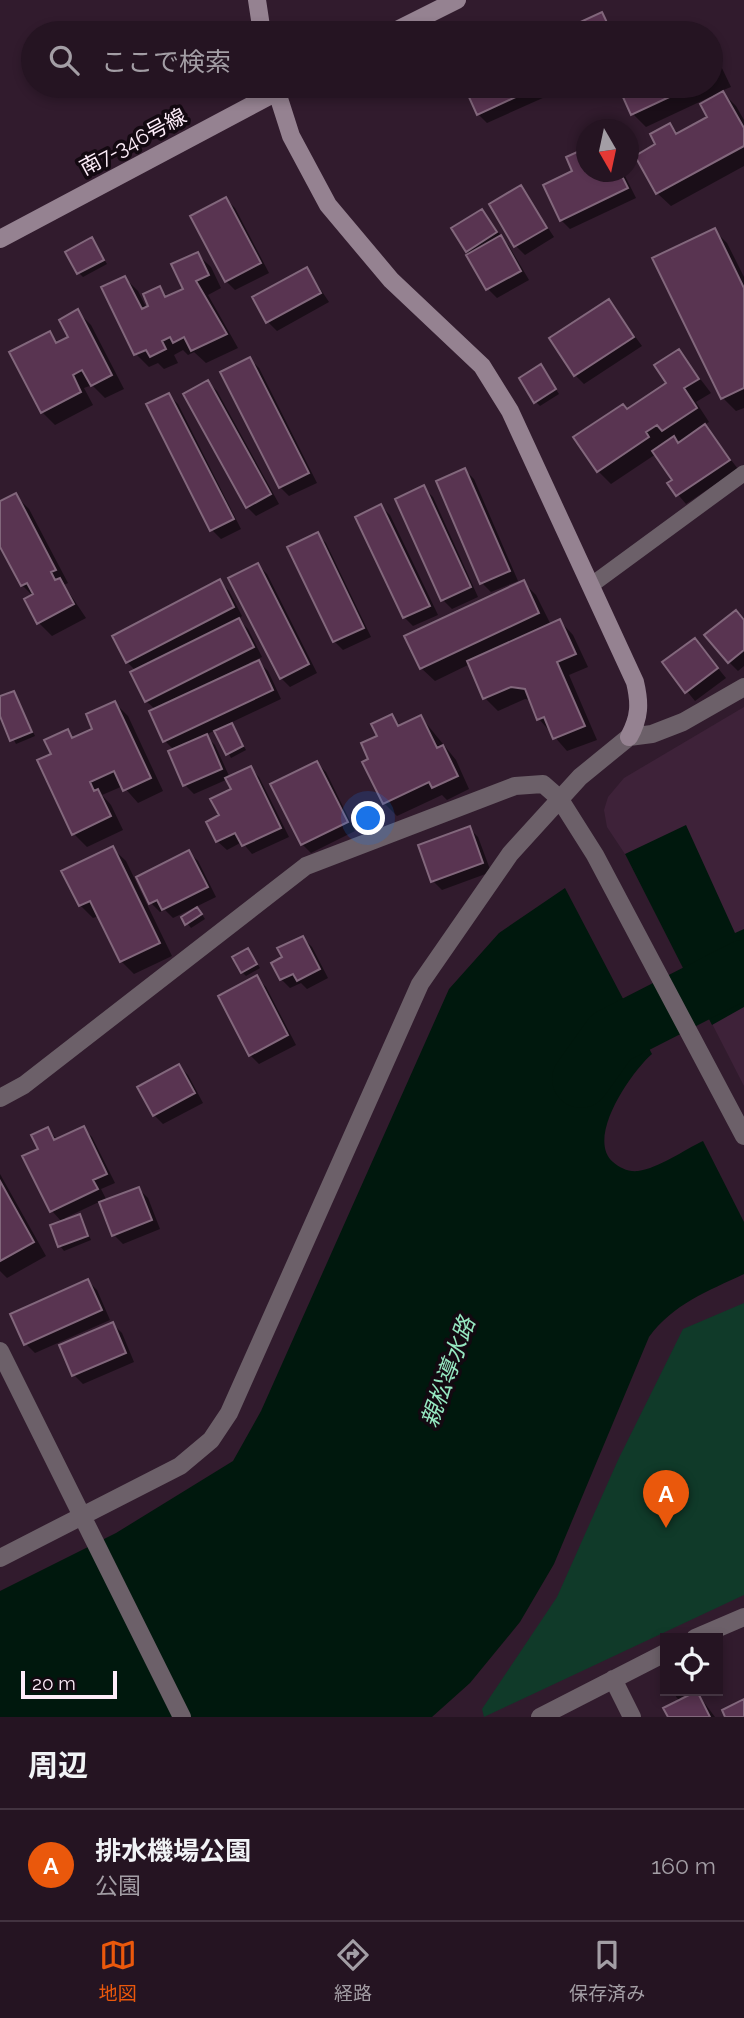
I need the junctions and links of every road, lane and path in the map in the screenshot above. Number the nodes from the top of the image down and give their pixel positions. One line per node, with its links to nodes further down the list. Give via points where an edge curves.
1 (257, 0): 3 (street)
2 (457, 0): 4 (street)
3 (260, 21)
4 (415, 21)
5 (261, 98): 7 (street, 南7-346号線)
6 (282, 98): 9 (street, via 291,136 328,205 391,280 482,366 510,411)
7 (0, 239)
8 (744, 473): 9 (lane)
9 (590, 586): 11 (street, via 640,701 638,720)
10 (744, 687): 11 (street, via 683,722)
11 (629, 737): 12 (street)
12 (559, 798): 13 (street, via 542,784 515,786 306,866 24,1086); 14 (street, via 595,855); 16 (street, via 510,854 420,984 234,1401 211,1440 180,1466)
13 (0, 1098)
14 (744, 1136)
15 (0, 1351): 16 (street)
16 (82, 1518): 17 (street); 22 (street)
17 (0, 1558)
18 (744, 1617): 19 (street)
19 (707, 1633)
20 (660, 1656): 21 (street)
21 (613, 1679): 23 (street); 24 (street)
22 (183, 1717)
23 (540, 1717)
24 (632, 1717)

